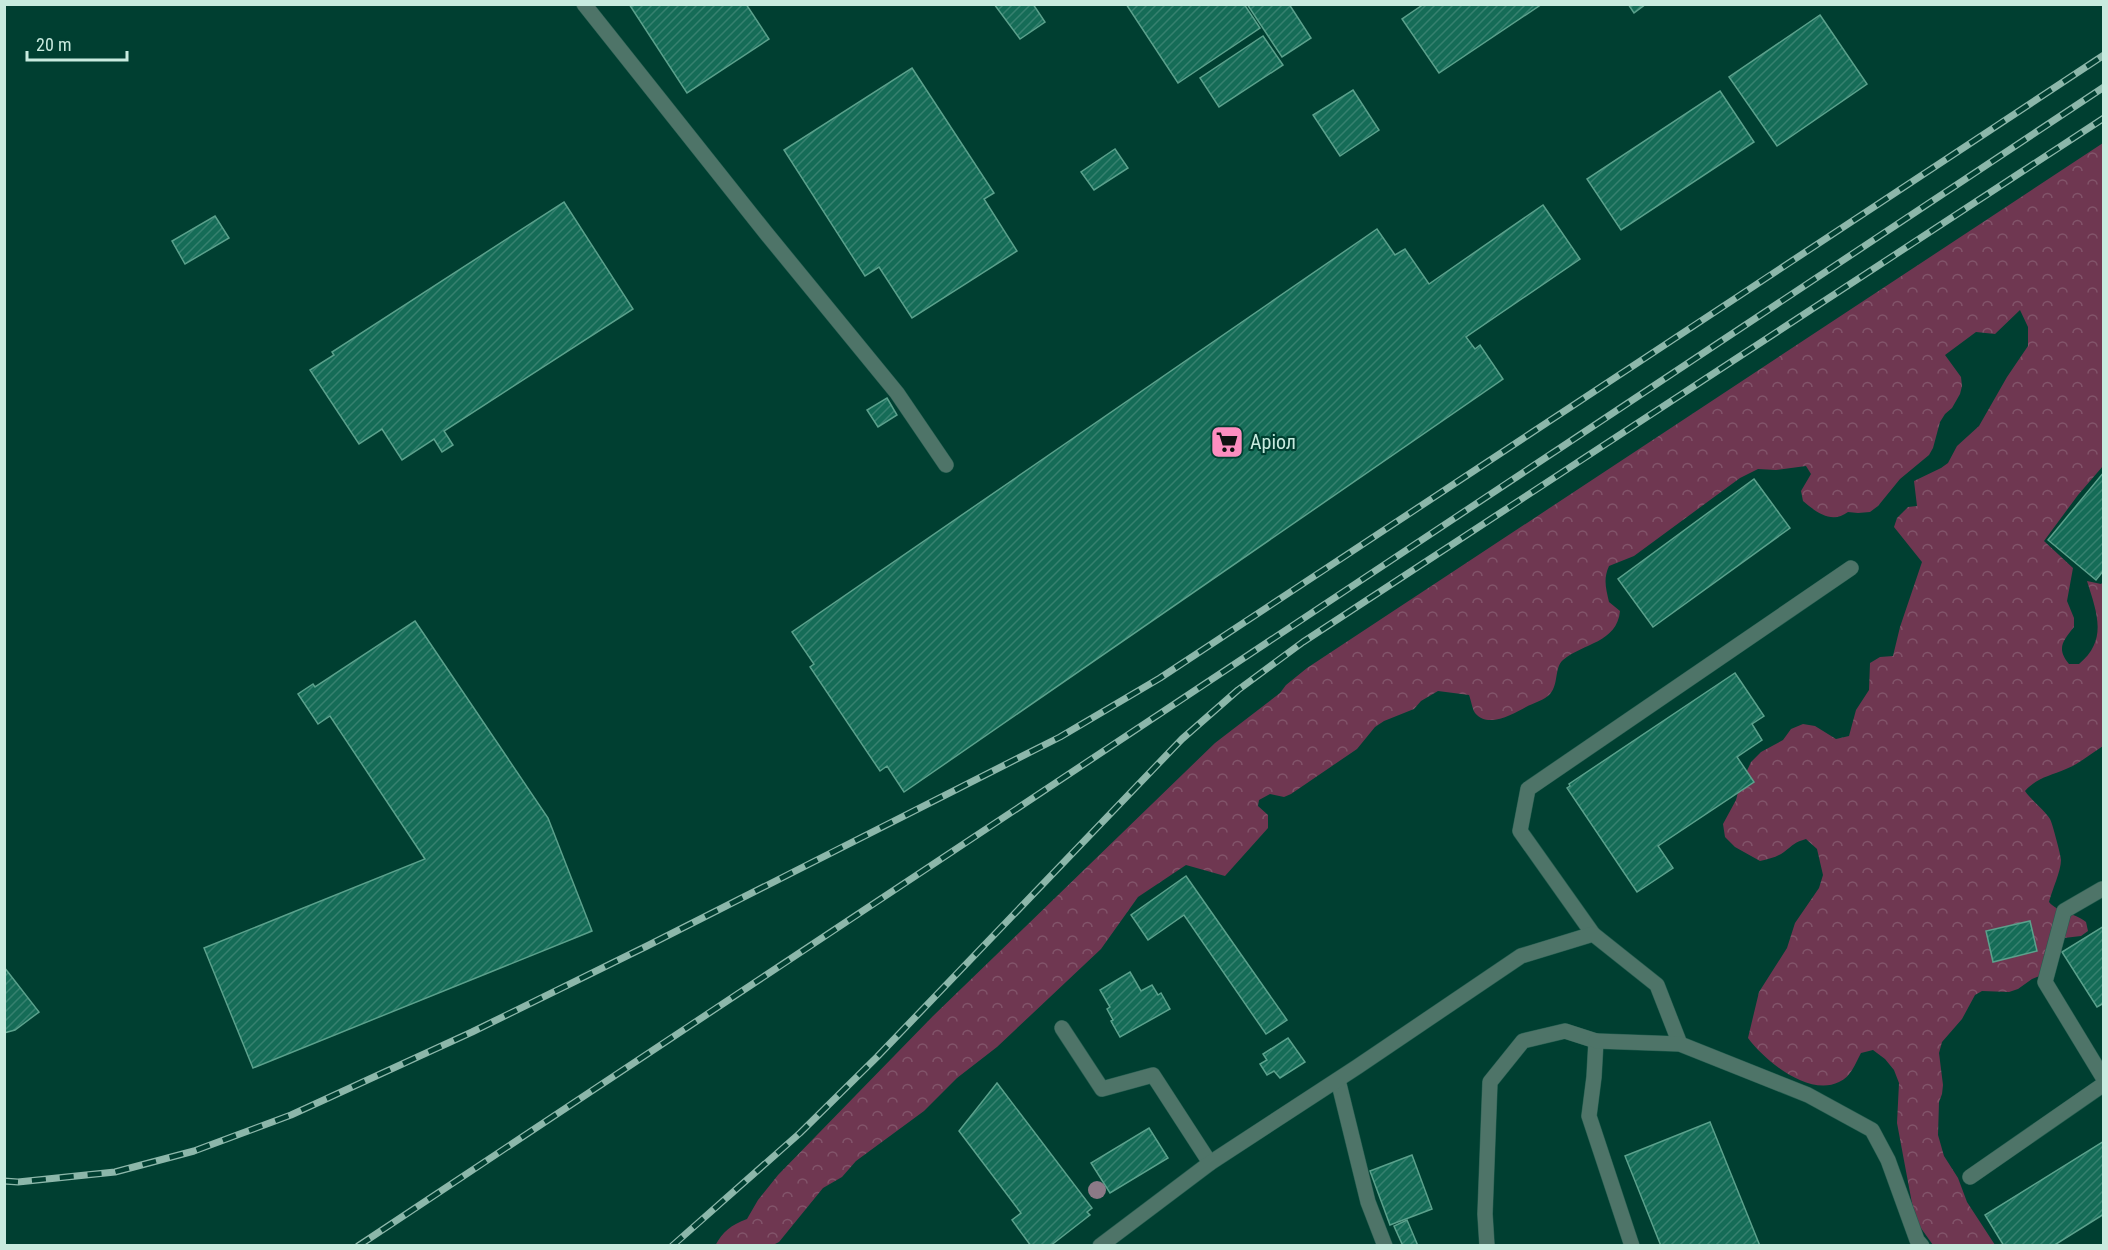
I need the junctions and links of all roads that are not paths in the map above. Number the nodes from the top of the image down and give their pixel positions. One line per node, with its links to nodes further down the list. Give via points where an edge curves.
1 (584, 4): 2 (street, via 897,393)
2 (946, 465)
3 (1851, 568): 5 (street, via 1528,789 1520,831)
4 (2102, 890): 10 (street, via 2064,911 2044,982)
5 (1593, 934): 8 (street, via 1657,985); 9 (street, via 1521,956)
6 (1062, 1028): 11 (street, via 1101,1089 1153,1075)
7 (1596, 1041): 8 (street); 15 (street, via 1565,1030 1523,1041 1490,1082); 16 (street, via 1589,1116)
8 (1680, 1044): 17 (street, via 1808,1095 1872,1130)
9 (1338, 1080): 11 (street); 14 (street, via 1368,1202)
10 (2103, 1082): 12 (street)
11 (1210, 1163): 13 (street)
12 (1970, 1177)
13 (1100, 1245)
14 (1385, 1245)
15 (1487, 1245)
16 (1632, 1245)
17 (1922, 1245)

